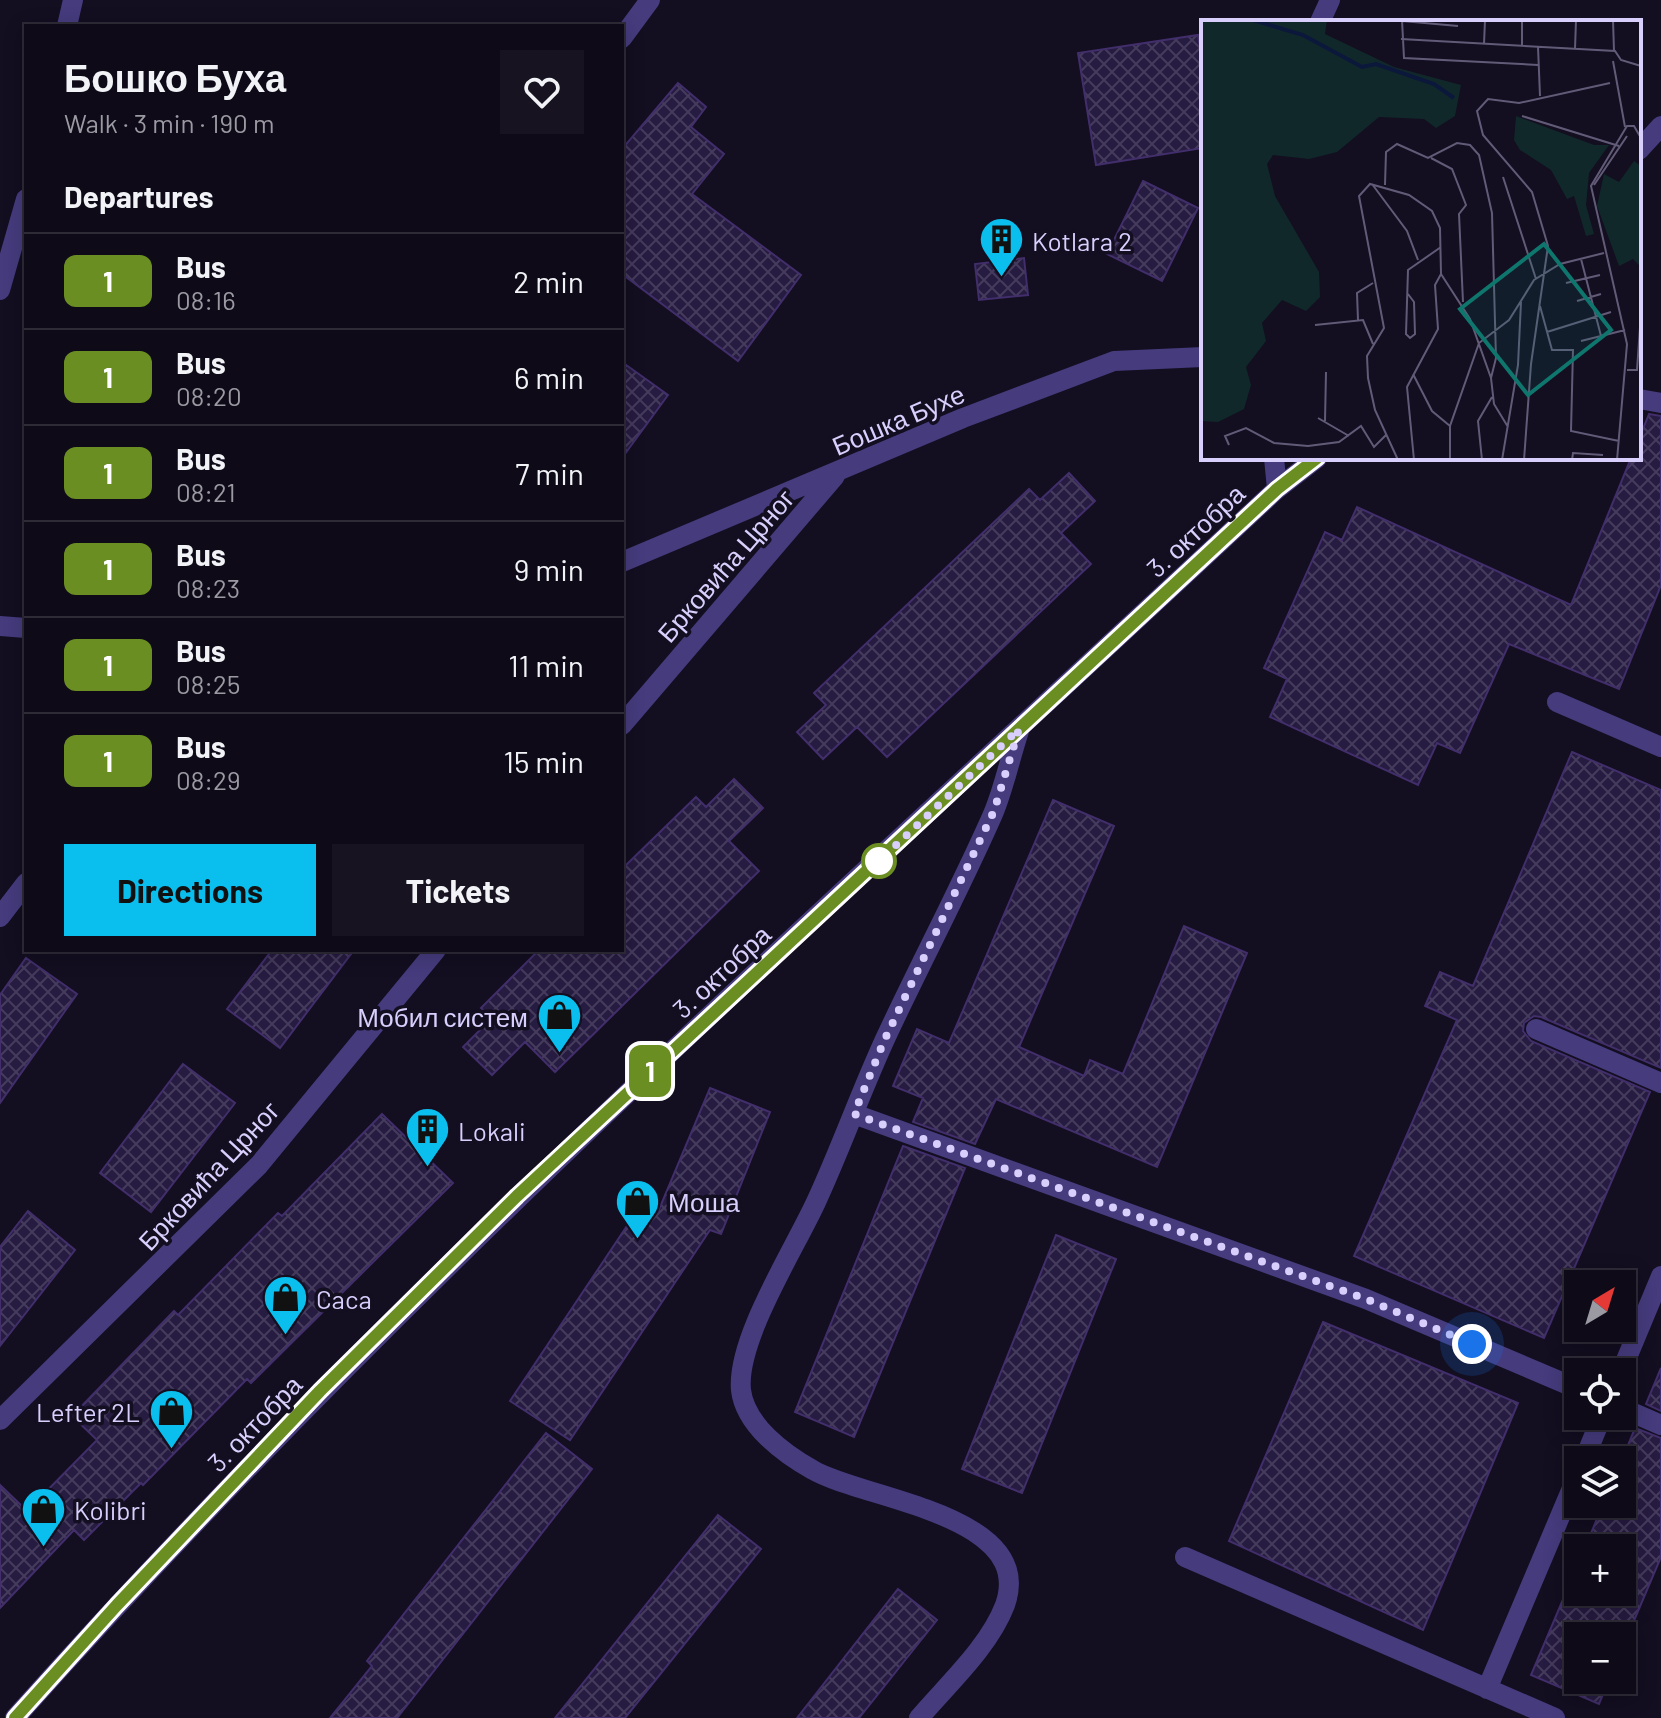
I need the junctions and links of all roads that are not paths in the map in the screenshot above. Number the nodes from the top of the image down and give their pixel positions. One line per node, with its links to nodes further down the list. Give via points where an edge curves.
1 (73, 0): 5 (street)
2 (650, 0): 6 (street)
3 (1330, 0): 4 (street)
4 (1321, 20)
5 (67, 24)
6 (624, 35)
7 (1661, 126): 8 (street)
8 (1641, 148)
9 (24, 206): 10 (street)
10 (0, 290)
11 (1200, 358): 16 (street, Бошка Бухе, via 1114,361 963,418)
12 (1641, 399): 13 (street)
13 (1661, 403)
14 (1274, 460): 17 (street)
15 (1314, 460): 17 (street, 3. октобра)
16 (837, 474): 18 (street, Бошка Бухе); 22 (street, Брковића Црног)
17 (1277, 489): 23 (street, 3. октобра)
18 (624, 561)
19 (0, 626): 20 (street)
20 (24, 628)
21 (1557, 702): 24 (street)
22 (624, 723)
23 (1019, 729): 30 (street, via 994,811); 40 (street, 3. октобра, via 506,1207 320,1391)
24 (1661, 747)
25 (24, 886): 26 (street)
26 (0, 917)
27 (434, 952): 35 (street, Брковића Црног, via 259,1165)
28 (1536, 1029): 29 (street)
29 (1661, 1083)
30 (854, 1114): 33 (street, via 1366,1299); 41 (street, via 745,1350 740,1386 745,1410 759,1428 814,1471 967,1526 1004,1561 1009,1580 1005,1605 984,1642)
31 (1661, 1276): 32 (street)
32 (1627, 1358)
33 (1564, 1383)
34 (1636, 1414): 36 (street)
35 (0, 1420)
36 (1661, 1425)
37 (1564, 1507): 39 (street)
38 (1185, 1557): 39 (street)
39 (1487, 1689): 42 (street)
40 (15, 1718)
41 (919, 1718)
42 (1555, 1718)

